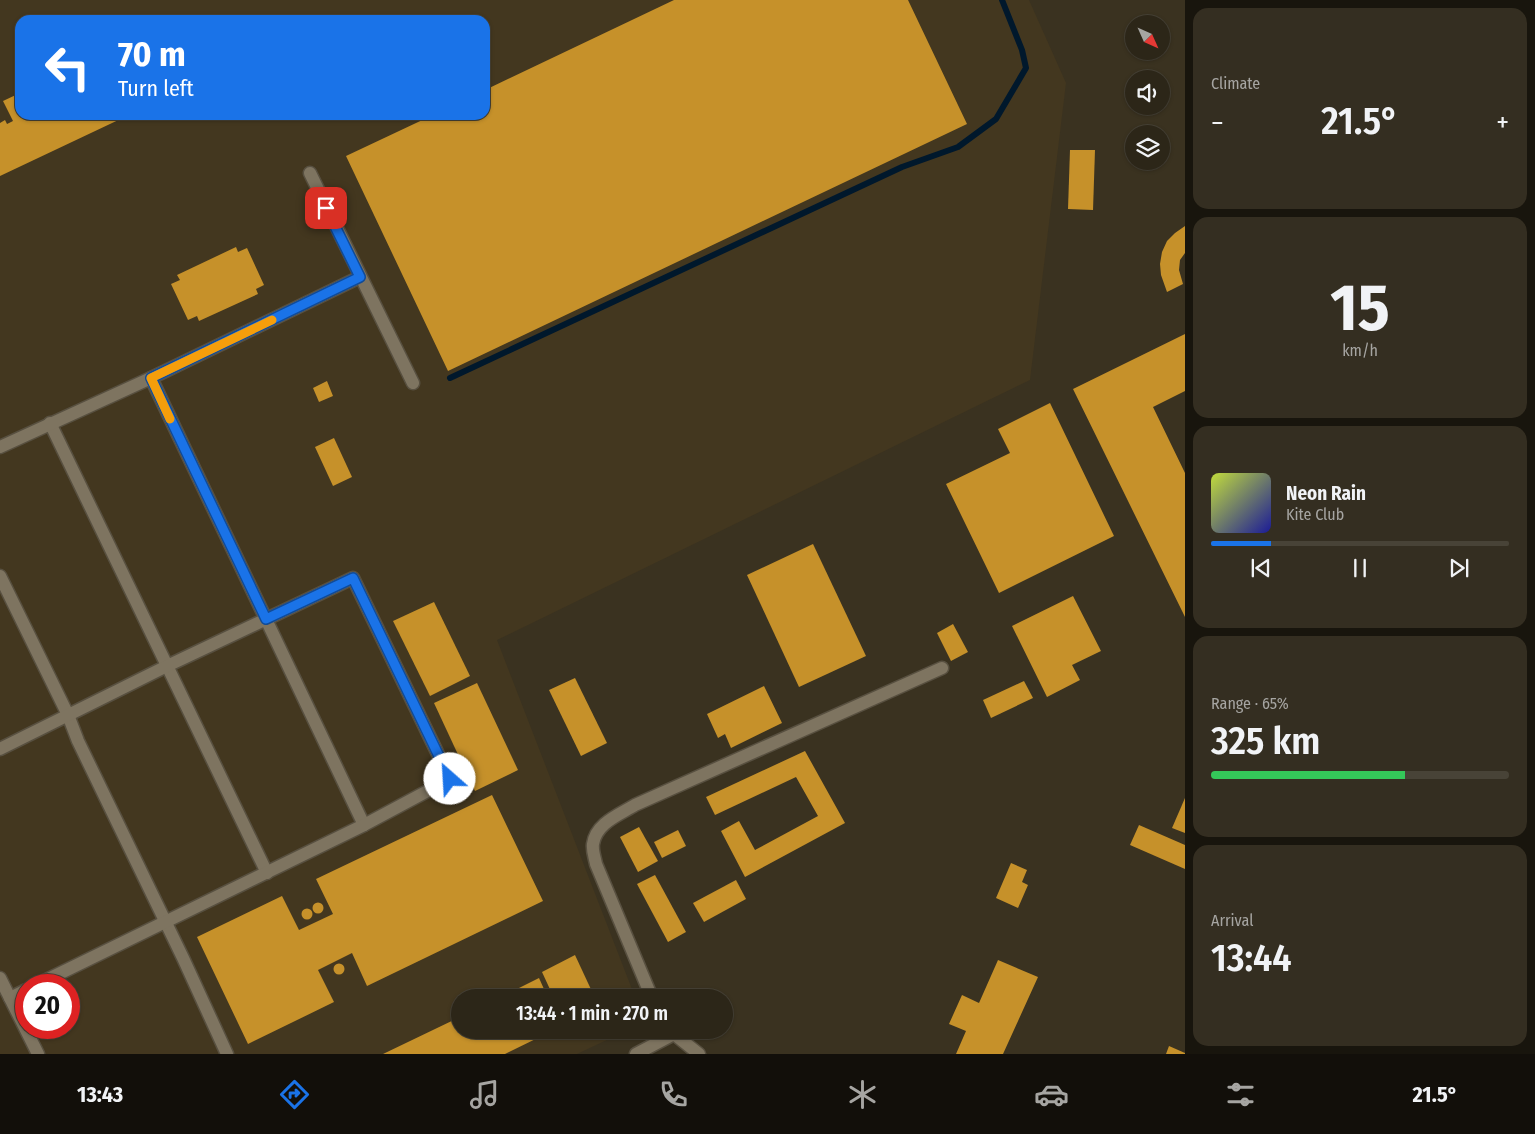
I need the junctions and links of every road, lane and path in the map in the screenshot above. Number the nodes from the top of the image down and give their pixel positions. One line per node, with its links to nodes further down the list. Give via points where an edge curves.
1 (310, 173): 2 (street)
2 (360, 277): 3 (street); 4 (street)
3 (151, 378): 5 (street); 8 (street)
4 (413, 382)
5 (50, 423): 6 (street); 9 (street)
6 (0, 447)
7 (0, 576): 11 (street)
8 (266, 619): 9 (street); 13 (street); 13 (street, via 353,578 450,779)
9 (167, 666): 11 (street); 14 (street)
10 (942, 668): 18 (street, via 635,805 606,822 596,834 593,846 596,864)
11 (68, 715): 12 (street); 15 (street)
12 (0, 749)
13 (364, 825): 14 (street)
14 (267, 873): 15 (street)
15 (164, 922): 16 (street); 24 (street)
16 (58, 974)
17 (0, 978): 20 (street)
18 (648, 989)
19 (15, 996): 20 (street)
20 (10, 998): 23 (street)
21 (661, 1039): 25 (street)
22 (681, 1039): 26 (street)
23 (38, 1054)
24 (227, 1054)
25 (636, 1054)
26 (699, 1054)

